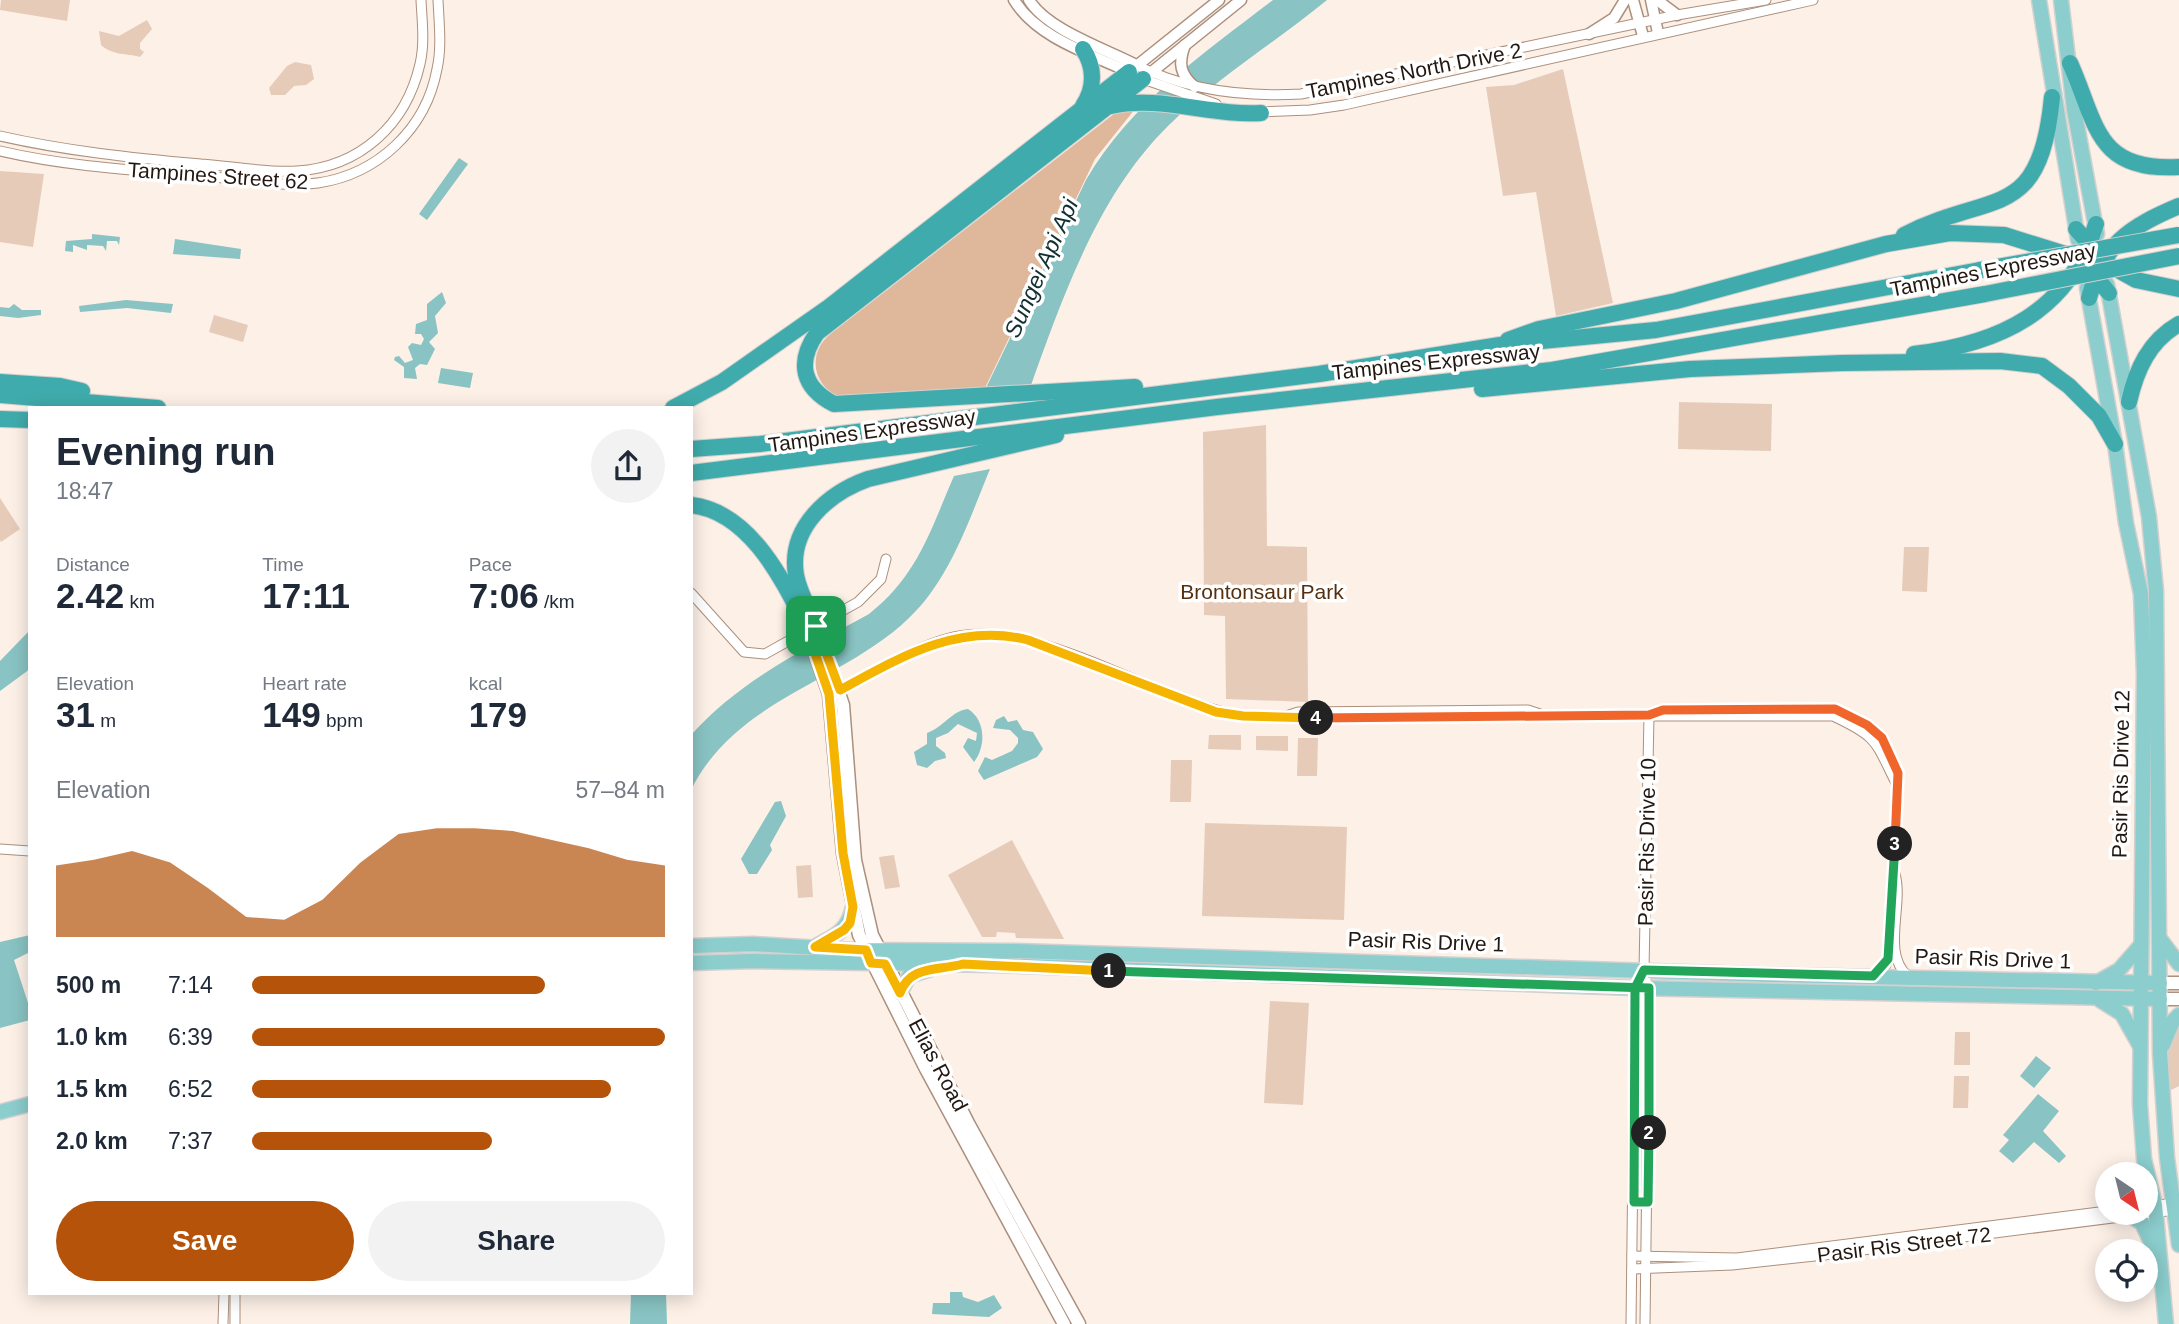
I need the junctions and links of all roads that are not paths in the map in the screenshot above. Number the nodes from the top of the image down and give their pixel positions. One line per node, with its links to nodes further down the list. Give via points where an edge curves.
1 (421, 0): 16 (street, Tampines Street 62)
2 (435, 0): 16 (street); 33 (street, Tampines Street 62, via 437,71 420,115 386,156 340,178 296,183 120,169)
3 (1014, 0): 23 (street, Tampines North Drive 2, via 1031,21)
4 (1029, 0): 25 (street, Tampines North Drive 2, via 1037,12)
5 (1219, 0): 25 (street)
6 (1241, 0): 22 (street)
7 (1625, 0): 20 (street, via 1614,18)
8 (1633, 0): 18 (street)
9 (1651, 0): 17 (street)
10 (1657, 0): 15 (street)
11 (1766, 0): 15 (street, Tampines North Drive 2)
12 (1813, 0): 19 (street, Tampines North Drive 2)
13 (2039, 0): 27 (main road, Pasir Ris Drive 12)
14 (2061, 0): 24 (main road, Pasir Ris Drive 12)
15 (1677, 15): 17 (street, Tampines North Drive 2)
16 (422, 16): 32 (street, Tampines Street 62, via 421,63 411,93 376,142 334,165 296,171 162,160)
17 (1655, 20): 18 (street, Tampines North Drive 2); 19 (street)
18 (1639, 23): 20 (street, Tampines North Drive 2); 21 (street)
19 (1658, 33): 21 (street, Tampines North Drive 2)
20 (1589, 34): 26 (street, Tampines North Drive 2, via 1318,92 1274,96)
21 (1643, 36): 31 (street, Tampines North Drive 2, via 1344,105)
22 (1185, 45): 25 (street); 26 (street, via 1181,68)
23 (1083, 49): 25 (street, Tampines North Drive 2); 30 (highway, via 1093,71 1090,96)
24 (2070, 63): 34 (highway, via 2091,122 2115,152 2137,164); 36 (main road, Pasir Ris Drive 12)
25 (1143, 75): 26 (street, Tampines North Drive 2); 28 (street, Tampines North Drive 2); 29 (highway); 30 (highway)
26 (1195, 87)
27 (2052, 97): 37 (main road, Pasir Ris Drive 12); 39 (highway, via 2041,160 2018,189 2003,200 1916,228)
28 (1201, 106): 29 (highway, via 1137,102); 31 (highway)
29 (1107, 107): 51 (highway, via 817,333 809,345 804,371 816,394 834,404)
30 (1080, 111): 58 (highway, via 797,330 722,382)
31 (1261, 113)
32 (0, 136)
33 (2, 152)
34 (2179, 167)
35 (2179, 206): 43 (highway, via 2119,240)
36 (2096, 224): 40 (highway); 43 (main road, Pasir Ris Drive 12)
37 (2076, 229): 40 (highway); 42 (main road, Pasir Ris Drive 12)
38 (2179, 235): 49 (highway, Tampines Expressway, bridge, via 1656,330)
39 (1886, 244): 42 (highway, via 1977,232 2004,235); 49 (highway, via 1676,301 1518,335)
40 (2090, 244): 42 (highway); 43 (highway)
41 (2179, 256): 54 (highway, Tampines Expressway, bridge, via 1579,366)
42 (2081, 259): 44 (highway); 47 (main road, Pasir Ris Drive 12); 50 (highway, via 2041,307 2016,327 1958,348)
43 (2102, 259): 44 (highway); 45 (highway, via 2136,280); 46 (main road, Pasir Ris Drive 12)
44 (2095, 274): 46 (highway); 47 (highway)
45 (2179, 289)
46 (2109, 293): 55 (main road, Pasir Ris Drive 12)
47 (2089, 298): 62 (main road, Pasir Ris Drive 12)
48 (2179, 324): 55 (highway, via 2147,353)
49 (1500, 345): 51 (highway, Tampines Expressway)
50 (1842, 363): 54 (highway, via 1690,369 1481,389); 62 (highway, via 2000,361 2042,366 2086,401)
51 (1271, 379): 63 (highway, Tampines Expressway)
52 (0, 382): 57 (highway, via 60,386)
53 (0, 395): 56 (highway)
54 (1322, 395): 61 (highway, Tampines Expressway)
55 (2129, 402): 75 (main road, Pasir Ris Drive 12, via 2149,517 2156,591)
56 (138, 406)
57 (146, 406)
58 (677, 406)
59 (0, 419): 60 (highway)
60 (28, 420)
61 (1098, 422): 64 (highway, Tampines Expressway); 68 (highway, via 1029,444 868,479 828,498 813,513 795,555 796,575)
62 (2115, 444): 76 (main road, Pasir Ris Drive 12, via 2141,594)
63 (693, 449)
64 (693, 473)
65 (693, 506): 68 (highway, via 720,513 757,546)
66 (886, 559): 68 (street, via 886,570 874,588)
67 (693, 598): 68 (street, via 751,655)
68 (814, 634): 69 (main road, Elias Road)
69 (832, 686): 70 (street, via 946,639 996,635 1028,640 1216,712 1243,716); 74 (main road, Elias Road, via 843,853); 79 (main road, Elias Road, via 855,860)
70 (1649, 715): 73 (street, via 1663,710 1835,709 1867,725 1882,738 1898,773); 83 (street, Pasir Ris Drive 10)
71 (0, 849): 72 (street)
72 (28, 851)
73 (1894, 873): 84 (street, via 1888,959); 85 (street, via 1896,960)
74 (853, 907): 78 (main road, via 844,930); 79 (main road, Elias Road)
75 (2160, 939): 82 (main road); 86 (main road, Pasir Ris Drive 12)
76 (2140, 946): 89 (main road); 90 (main road, Pasir Ris Drive 12)
77 (693, 947): 78 (main road, Pasir Ris Drive 1)
78 (815, 947): 79 (main road, Pasir Ris Drive 1)
79 (875, 957): 80 (main road, Pasir Ris Drive 1); 81 (main road, Pasir Ris Drive 1); 83 (main road, Pasir Ris Drive 1); 91 (main road, Elias Road); 120 (main road, Elias Road)
80 (693, 963)
81 (963, 964): 88 (main road, Pasir Ris Drive 1); 91 (main road, via 919,971 905,980)
82 (2179, 964)
83 (1644, 970): 84 (main road, Pasir Ris Drive 1); 88 (street, Pasir Ris Drive 10)
84 (1873, 976): 85 (main road, Pasir Ris Drive 1)
85 (1909, 976): 89 (main road, Pasir Ris Drive 1)
86 (2160, 983): 87 (main road); 90 (main road, Pasir Ris Drive 1); 92 (main road, Pasir Ris Drive 12)
87 (2179, 983)
88 (1642, 988): 89 (main road, Pasir Ris Drive 1); 102 (street, Pasir Ris Drive 10); 103 (street, Pasir Ris Drive 10)
89 (2096, 991): 90 (main road, Pasir Ris Drive 1); 95 (main road, via 2122,1014)
90 (2141, 991): 92 (main road, Pasir Ris Drive 1); 95 (main road, Pasir Ris Drive 12)
91 (900, 993): 121 (main road, Elias Road)
92 (2160, 999): 93 (main road); 96 (main road, Pasir Ris Drive 12)
93 (2179, 999)
94 (2179, 1015): 96 (main road)
95 (2142, 1051): 101 (main road, Pasir Ris Drive 12)
96 (2160, 1053): 104 (main road, Pasir Ris Drive 12)
97 (28, 1096): 98 (main road)
98 (0, 1103)
99 (28, 1105): 100 (main road)
100 (0, 1112)
101 (2145, 1162)
102 (1634, 1202): 103 (street); 111 (street, Pasir Ris Drive 10)
103 (1648, 1202): 112 (street, Pasir Ris Drive 10)
104 (2175, 1206): 105 (street, Pasir Ris Street 72); 110 (main road, Pasir Ris Drive 12)
105 (2158, 1207)
106 (2095, 1213): 112 (street, Pasir Ris Street 72, via 1737,1258)
107 (2095, 1221): 113 (street, Pasir Ris Street 72, via 1732,1265)
108 (2143, 1225): 115 (main road)
109 (2155, 1225): 115 (main road, Pasir Ris Drive 12)
110 (2179, 1245)
111 (1632, 1256): 112 (street, Pasir Ris Street 72); 114 (street, Pasir Ris Drive 10)
112 (1647, 1256): 113 (street, Pasir Ris Drive 10)
113 (1647, 1268): 114 (street, Pasir Ris Street 72); 123 (street, Pasir Ris Drive 10)
114 (1632, 1269): 122 (street, Pasir Ris Drive 10)
115 (2162, 1270): 124 (main road, Pasir Ris Drive 12)
116 (223, 1295): 118 (street)
117 (235, 1295): 119 (street)
118 (223, 1324)
119 (235, 1324)
120 (1065, 1324)
121 (1079, 1324)
122 (1631, 1324)
123 (1645, 1324)
124 (2166, 1324)

